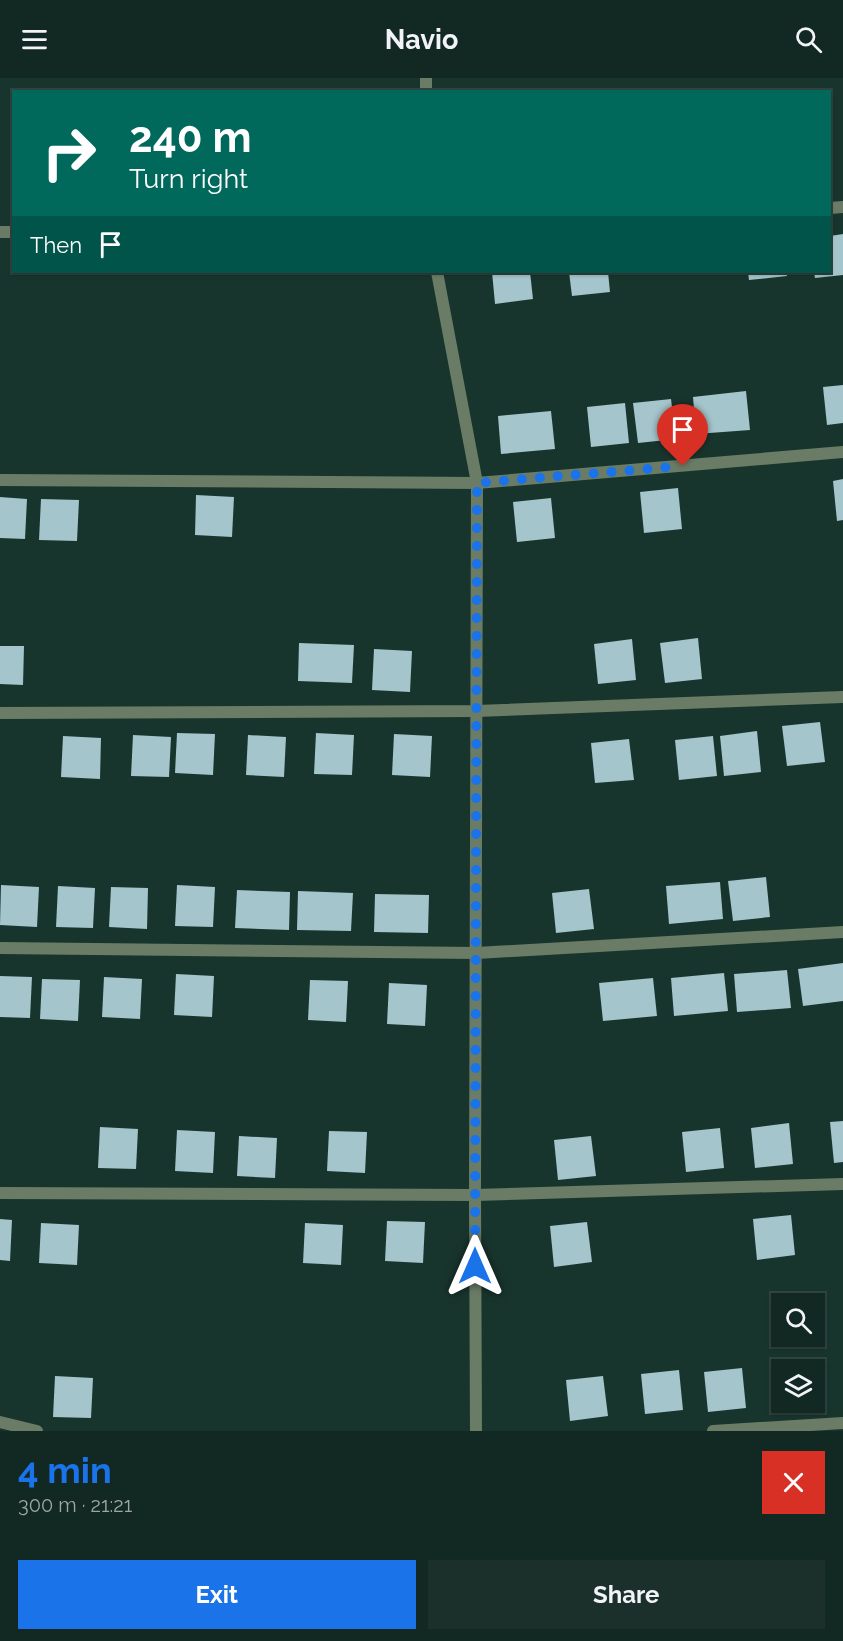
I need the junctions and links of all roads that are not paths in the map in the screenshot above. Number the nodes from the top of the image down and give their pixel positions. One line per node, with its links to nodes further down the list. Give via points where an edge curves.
1 (437, 273): 4 (street)
2 (843, 452): 4 (street)
3 (0, 480): 4 (street)
4 (477, 483): 6 (street)
5 (843, 697): 6 (street)
6 (477, 711): 7 (street); 10 (street)
7 (0, 713)
8 (843, 932): 10 (street)
9 (0, 948): 10 (street)
10 (477, 953): 13 (street)
11 (843, 1184): 13 (street)
12 (0, 1193): 13 (street)
13 (475, 1195): 17 (street)
14 (0, 1422): 16 (street)
15 (843, 1423): 18 (street)
16 (37, 1431)
17 (476, 1431)
18 (713, 1431)

